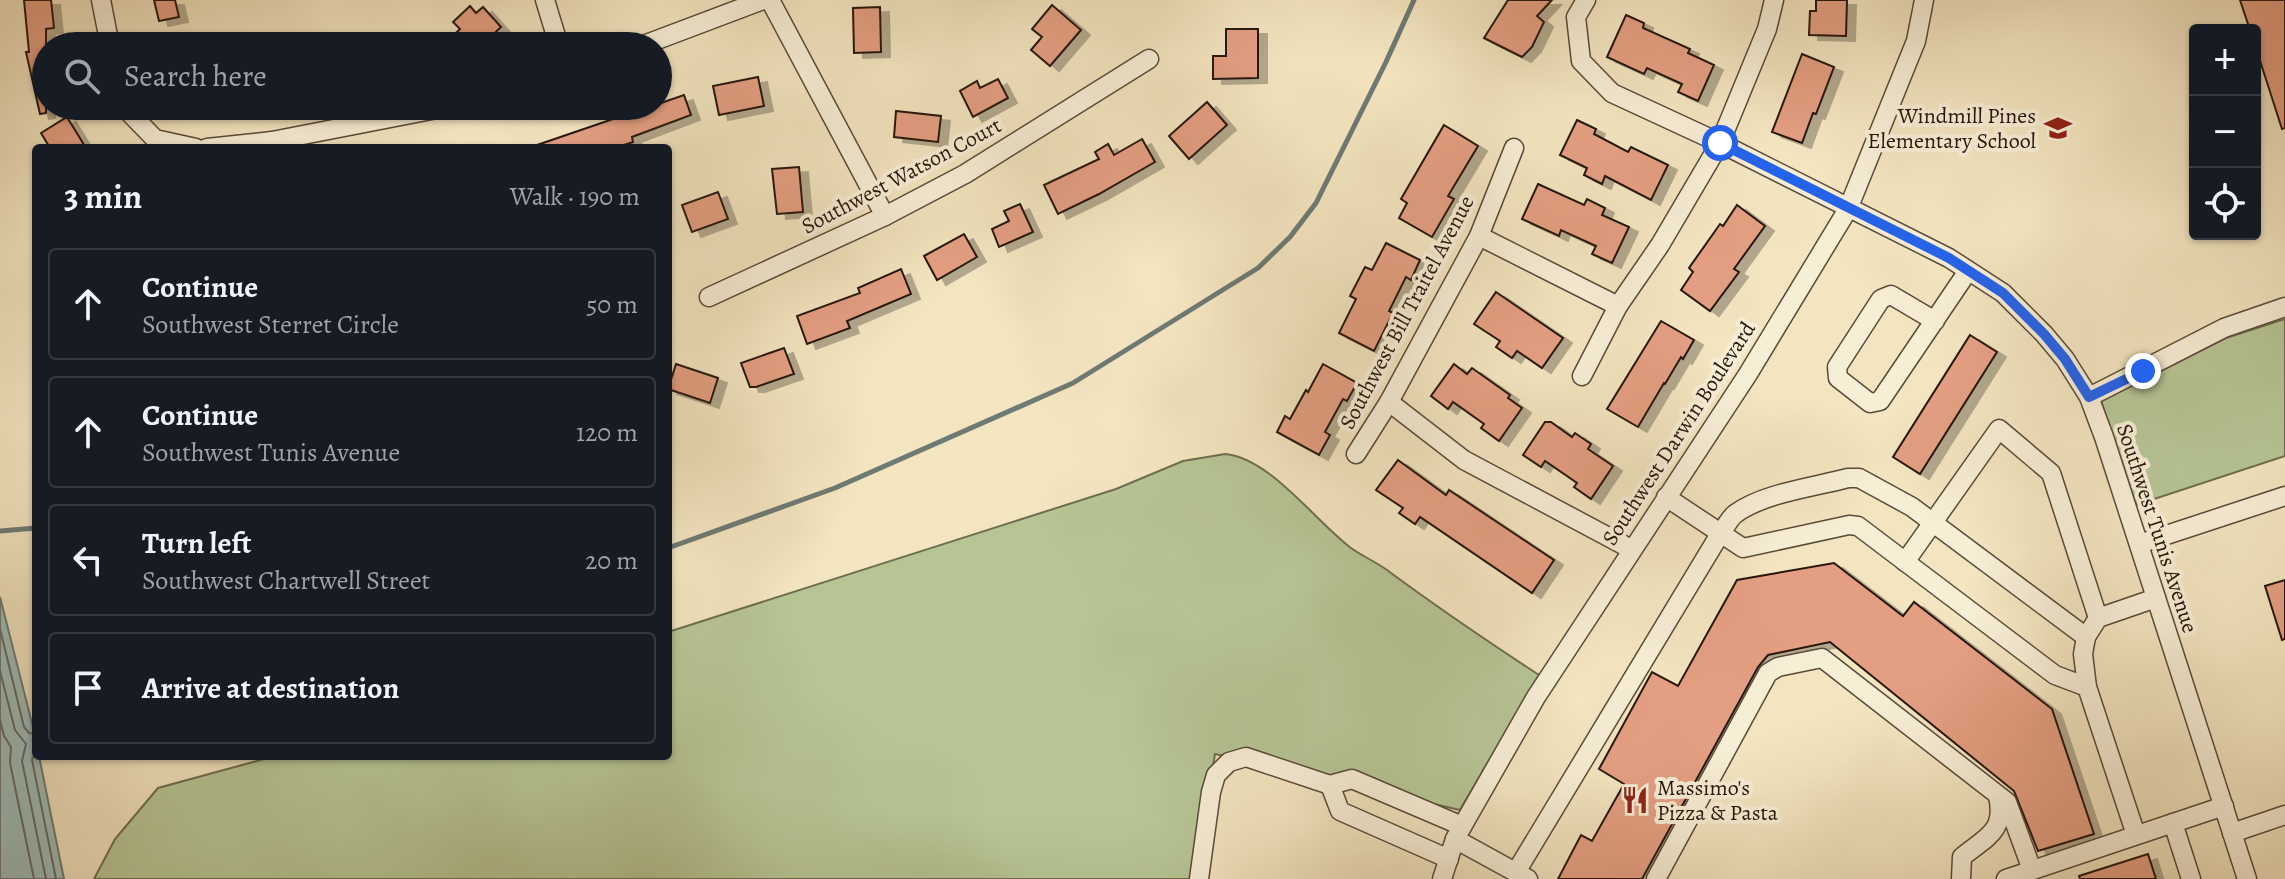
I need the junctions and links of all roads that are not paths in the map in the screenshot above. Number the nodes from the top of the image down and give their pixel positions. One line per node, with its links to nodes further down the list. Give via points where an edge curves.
1 (101, 0): 8 (street)
2 (545, 0): 9 (street)
3 (763, 0): 10 (street)
4 (770, 0): 19 (street)
5 (1586, 0): 14 (street, Southwest Tunis Avenue, via 1576,17 1581,61 1612,93)
6 (1774, 0): 14 (street)
7 (1924, 0): 18 (street, Southwest Darwin Boulevard, via 1916,41)
8 (107, 32)
9 (555, 32)
10 (672, 34)
11 (1149, 59): 19 (street, Southwest Watson Court, via 965,174)
12 (137, 120): 15 (street, via 155,139)
13 (388, 120): 16 (street)
14 (1720, 143): 18 (street, Southwest Tunis Avenue); 23 (street)
15 (178, 144)
16 (278, 144)
17 (1514, 148): 20 (street, Southwest Bill Traitel Avenue)
18 (1848, 209): 21 (street, Southwest Tunis Avenue); 31 (street, Southwest Darwin Boulevard)
19 (885, 216): 22 (street, Southwest Watson Court)
20 (1479, 236): 23 (street); 28 (street, Southwest Bill Traitel Avenue)
21 (1968, 271): 25 (street); 27 (street, Southwest Tunis Avenue, via 2003,293 2044,334)
22 (709, 297)
23 (1618, 306): 26 (street)
24 (2285, 307): 27 (street, via 2224,328)
25 (1935, 321): 25 (street, via 1880,401 1870,403 1838,378 1837,367 1881,299 1891,295)
26 (1582, 376)
27 (2089, 397): 34 (street, Southwest Tunis Avenue)
28 (1389, 402): 29 (street, Southwest Bill Traitel Avenue); 35 (street, via 1464,460)
29 (1356, 454)
30 (2285, 496): 34 (street)
31 (1666, 497): 33 (street); 35 (street, Southwest Darwin Boulevard)
32 (1933, 524): 33 (street, via 1886,492 1848,478 1745,508); 36 (street); 38 (street, via 1999,429 2051,473); 39 (street)
33 (1720, 534): 36 (street, via 1743,548 1858,526); 51 (street)
34 (2139, 544): 37 (street, Southwest Tunis Avenue)
35 (1631, 549): 46 (street, Southwest Darwin Boulevard, via 1536,697)
36 (1905, 562): 40 (street, via 2055,675)
37 (2156, 598): 38 (street); 43 (street, Southwest Tunis Avenue)
38 (2098, 618): 39 (street)
39 (2086, 637): 40 (street)
40 (2087, 687): 48 (street)
41 (1330, 785): 46 (street, via 1352,779); 49 (street, via 1340,811); 52 (street, via 1246,757 1229,762 1216,775 1211,792)
42 (1997, 793): 50 (street, via 2007,802); 54 (street, via 1822,658 1778,667 1768,673); 55 (street, via 1998,825 1962,857)
43 (2224, 806): 45 (street); 47 (street, Southwest Tunis Avenue)
44 (2285, 815): 47 (street)
45 (2173, 823): 48 (street); 57 (street)
46 (1459, 833): 49 (street, Southwest Darwin Boulevard); 51 (street)
47 (2232, 833): 58 (street, Southwest Tunis Avenue)
48 (2136, 835): 50 (street)
49 (1449, 859): 53 (street, Southwest Darwin Boulevard)
50 (2032, 870): 56 (street)
51 (1522, 876)
52 (1199, 879)
53 (1442, 879)
54 (1656, 879)
55 (1961, 879)
56 (2006, 879)
57 (2191, 879)
58 (2247, 879)

